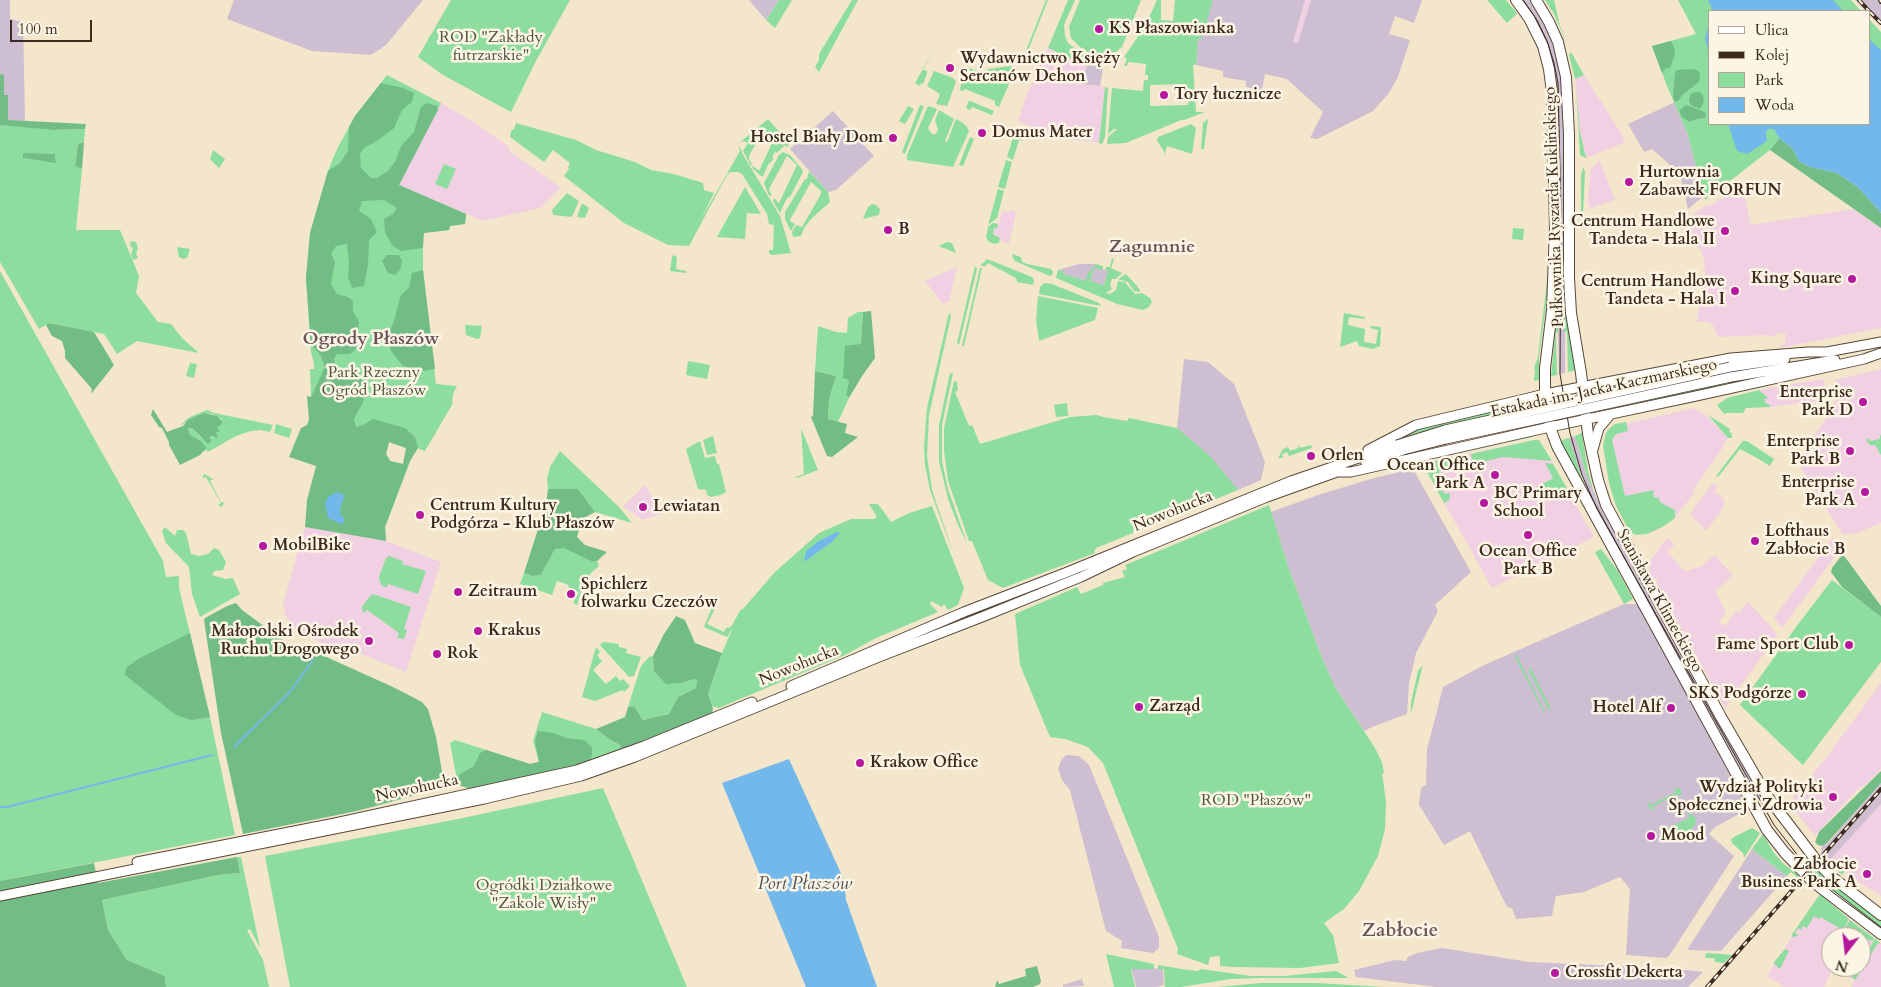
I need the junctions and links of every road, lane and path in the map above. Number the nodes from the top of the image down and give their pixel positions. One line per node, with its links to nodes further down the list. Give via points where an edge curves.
1 (1516, 0): 10 (main road, Pułkownika Ryszarda Kuklińskiego, via 1543,46 1552,92 1556,228)
2 (1536, 0): 7 (main road, Pułkownika Ryszarda Kuklińskiego, via 1558,42 1566,77 1569,278)
3 (1881, 342): 4 (main road)
4 (1827, 352): 6 (main road, Estakada im. Jacka Kaczmarskiego); 8 (main road, Nowohucka, via 1731,358)
5 (1881, 353): 6 (main road, Estakada im. Jacka Kaczmarskiego); 11 (main road, Nowohucka, via 1864,360)
6 (1731, 372): 14 (main road, Estakada im. Jacka Kaczmarskiego, bridge)
7 (1581, 373): 8 (main road, via 1590,379); 9 (main road, Pułkownika Ryszarda Kuklińskiego)
8 (1606, 382): 9 (main road, Nowohucka)
9 (1582, 387): 10 (main road, Nowohucka); 12 (main road, Pułkownika Ryszarda Kuklińskiego)
10 (1545, 394): 13 (main road, Stanisława Klimeckiego); 16 (main road, Nowohucka, via 1416,425 1357,453)
11 (1610, 414): 12 (main road, Nowohucka); 15 (main road, via 1599,428)
12 (1586, 419): 13 (main road, Nowohucka); 15 (main road, Stanisława Klimeckiego)
13 (1550, 427): 17 (main road, Nowohucka, via 1351,472); 22 (main road, Stanisława Klimeckiego, via 1564,460 1760,818 1778,845 1802,870)
14 (1400, 448): 16 (main road, Estakada im. Jacka Kaczmarskiego); 17 (main road, Estakada im. Jacka Kaczmarskiego)
15 (1592, 454): 21 (main road, Stanisława Klimeckiego, via 1599,484 1614,522 1749,767 1819,864)
16 (1351, 460): 18 (main road, Nowohucka, via 1282,484 644,746 577,770)
17 (1337, 472): 18 (main road, Nowohucka, via 1267,497 1081,577 581,776 476,801)
18 (99, 873): 19 (main road, Nowohucka); 20 (main road, Nowohucka)
19 (0, 890)
20 (0, 896)
21 (1881, 915)
22 (1881, 934)

